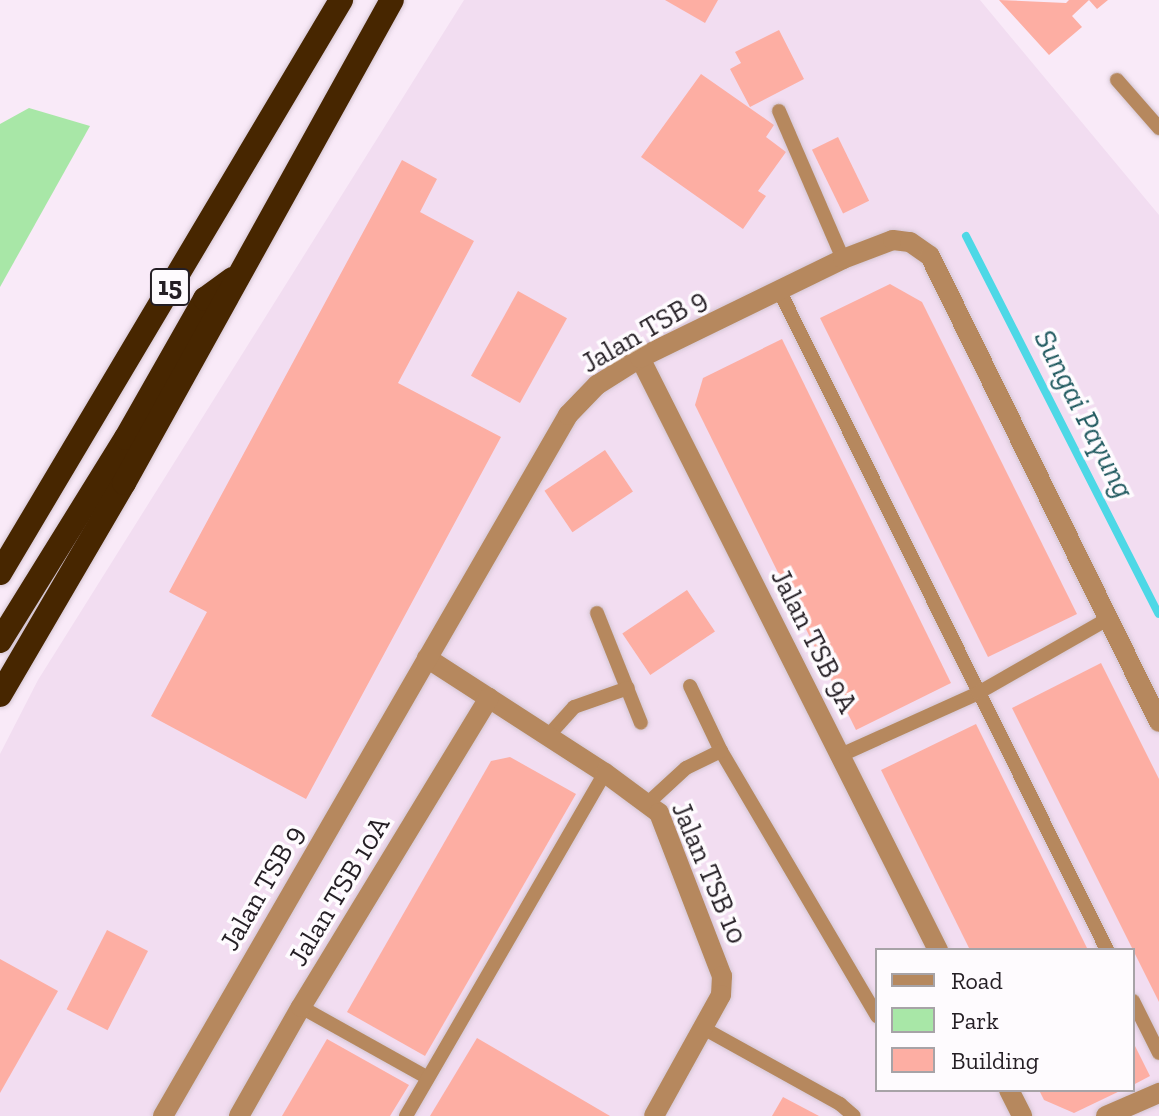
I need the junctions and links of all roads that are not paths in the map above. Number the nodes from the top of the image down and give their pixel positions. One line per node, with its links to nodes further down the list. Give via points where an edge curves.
1 (341, 0): 10 (highway, 15)
2 (392, 0): 7 (highway, 15)
3 (1117, 80): 5 (lane)
4 (779, 111): 6 (lane)
5 (1159, 128)
6 (843, 259): 8 (street, Jalan TSB 9); 12 (street, Jalan TSB 9, via 893,240 910,242 930,256)
7 (238, 275): 13 (highway, via 205,299); 18 (highway, 15)
8 (779, 290): 9 (street, Jalan TSB 9); 17 (lane)
9 (640, 358): 14 (street, Jalan TSB 9, via 597,385 568,415); 24 (street, Jalan TSB 9A)
10 (0, 573)
11 (597, 613): 16 (lane)
12 (1106, 620): 17 (lane); 20 (street, Jalan TSB 9)
13 (0, 641)
14 (427, 658): 19 (street, Jalan TSB 10); 37 (street, Jalan TSB 9)
15 (690, 686): 23 (lane)
16 (628, 688): 21 (lane); 22 (lane, via 574,707)
17 (978, 693): 24 (lane); 28 (lane)
18 (0, 695)
19 (489, 698): 22 (street, Jalan TSB 10); 30 (street, Jalan TSB 10A)
20 (1159, 722)
21 (641, 723)
22 (548, 736): 25 (street, Jalan TSB 10)
23 (721, 751): 26 (lane, via 686,768); 31 (lane)
24 (841, 755): 27 (street, Jalan TSB 9A)
25 (605, 773): 26 (street, Jalan TSB 10); 34 (lane)
26 (649, 802): 32 (street, Jalan TSB 10, via 659,813 722,976 721,995)
27 (937, 948)
28 (1106, 948)
29 (1135, 1005): 33 (lane)
30 (301, 1007): 34 (lane); 38 (street, Jalan TSB 10A)
31 (875, 1013)
32 (703, 1028): 40 (street, Jalan TSB 10); 41 (lane)
33 (1159, 1053)
34 (428, 1078): 39 (lane)
35 (1010, 1092): 42 (street)
36 (1159, 1093): 43 (street)
37 (163, 1116)
38 (239, 1116)
39 (406, 1116)
40 (654, 1116)
41 (854, 1116)
42 (1022, 1116)
43 (1106, 1116)

